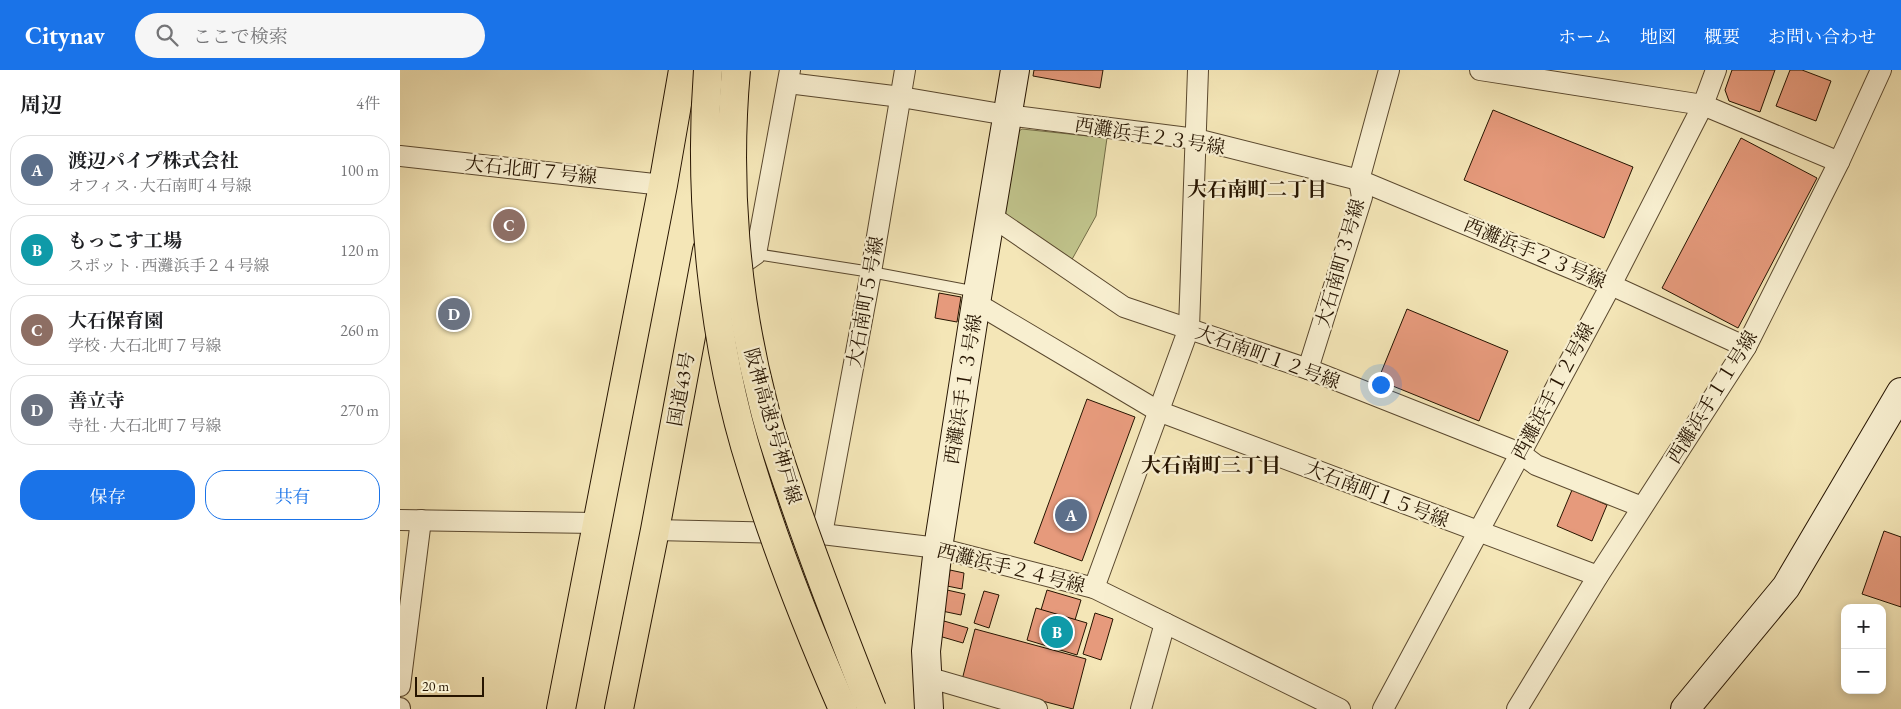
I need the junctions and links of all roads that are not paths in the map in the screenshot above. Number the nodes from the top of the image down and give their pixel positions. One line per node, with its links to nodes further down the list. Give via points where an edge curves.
1 (683, 70): 20 (highway)
2 (708, 70): 48 (highway, 阪神高速3号神戸線, bridge, via 705,179 710,251 732,394 751,468 781,555)
3 (736, 70): 49 (highway, 阪神高速3号神戸線, bridge, via 732,175 737,253 752,357 766,414 811,555)
4 (743, 70): 25 (highway, 国道43号)
5 (905, 70): 13 (street, 大石南町５号線)
6 (1015, 70): 15 (street, 西灘浜手１３号線)
7 (1198, 70): 16 (street)
8 (1389, 70): 19 (street, 大石南町３号線)
9 (1480, 70): 14 (street)
10 (1716, 70): 14 (street, 西灘浜手１２号線)
11 (1881, 70): 18 (street, 西灘浜手１１号線)
12 (789, 76): 13 (street, 西灘浜手２３号線); 22 (street)
13 (901, 97): 15 (street, 西灘浜手２３号線); 23 (street, 大石南町５号線)
14 (1704, 106): 18 (street); 24 (street, 西灘浜手１２号線)
15 (1007, 115): 16 (street, 西灘浜手２３号線); 21 (street, 西灘浜手１３号線)
16 (1196, 139): 19 (street, 西灘浜手２３号線); 27 (street)
17 (400, 156): 20 (street, 大石北町７号線)
18 (1839, 162): 28 (street, 西灘浜手１１号線)
19 (1359, 180): 24 (street, 西灘浜手２３号線); 29 (street, 大石南町３号線, via 1362,197)
20 (663, 185): 36 (highway)
21 (991, 216): 26 (street, 西灘浜手１３号線); 27 (street, 大石南町１２号線, via 1124,307)
22 (756, 254): 23 (lane); 25 (street)
23 (870, 272): 26 (lane); 39 (street, 大石南町５号線)
24 (1611, 285): 28 (street, 西灘浜手２３号線); 32 (street, 西灘浜手１２号線)
25 (698, 295): 37 (highway, 国道43号)
26 (977, 298): 31 (street, 大石南町１５号線); 40 (street, 西灘浜手１３号線)
27 (1189, 328): 29 (street, 大石南町１２号線); 31 (street)
28 (1746, 347): 33 (street, 西灘浜手１１号線)
29 (1308, 369): 32 (street, 大石南町１２号線)
30 (1901, 392): 56 (street, via 1786,588)
31 (1158, 412): 38 (street, 大石南町１５号線); 42 (street)
32 (1520, 453): 33 (street, 大石南町１２号線, via 1536,465); 38 (street, 西灘浜手１２号線)
33 (1642, 507): 41 (street, 西灘浜手１１号線)
34 (400, 520): 35 (street)
35 (421, 520): 36 (street); 45 (street)
36 (596, 523): 46 (highway)
37 (655, 530): 39 (street, 西灘浜手２４号線); 47 (highway, 国道43号)
38 (1478, 532): 41 (street, 大石南町１５号線); 54 (street, 西灘浜手１２号線)
39 (822, 534): 40 (street, 西灘浜手２４号線)
40 (938, 548): 42 (street, 西灘浜手２４号線); 44 (street, 西灘浜手１３号線, via 926,651)
41 (1598, 576): 55 (street, 西灘浜手１１号線)
42 (1094, 588): 43 (street, 西灘浜手２４号線)
43 (1165, 623): 52 (street); 53 (street, 西灘浜手２４号線)
44 (927, 677): 50 (street, 西灘浜手１３号線); 51 (street)
45 (400, 686)
46 (561, 709)
47 (619, 709)
48 (843, 709)
49 (872, 709)
50 (929, 709)
51 (1037, 709)
52 (1141, 709)
53 (1340, 709)
54 (1383, 709)
55 (1517, 709)
56 (1685, 709)

